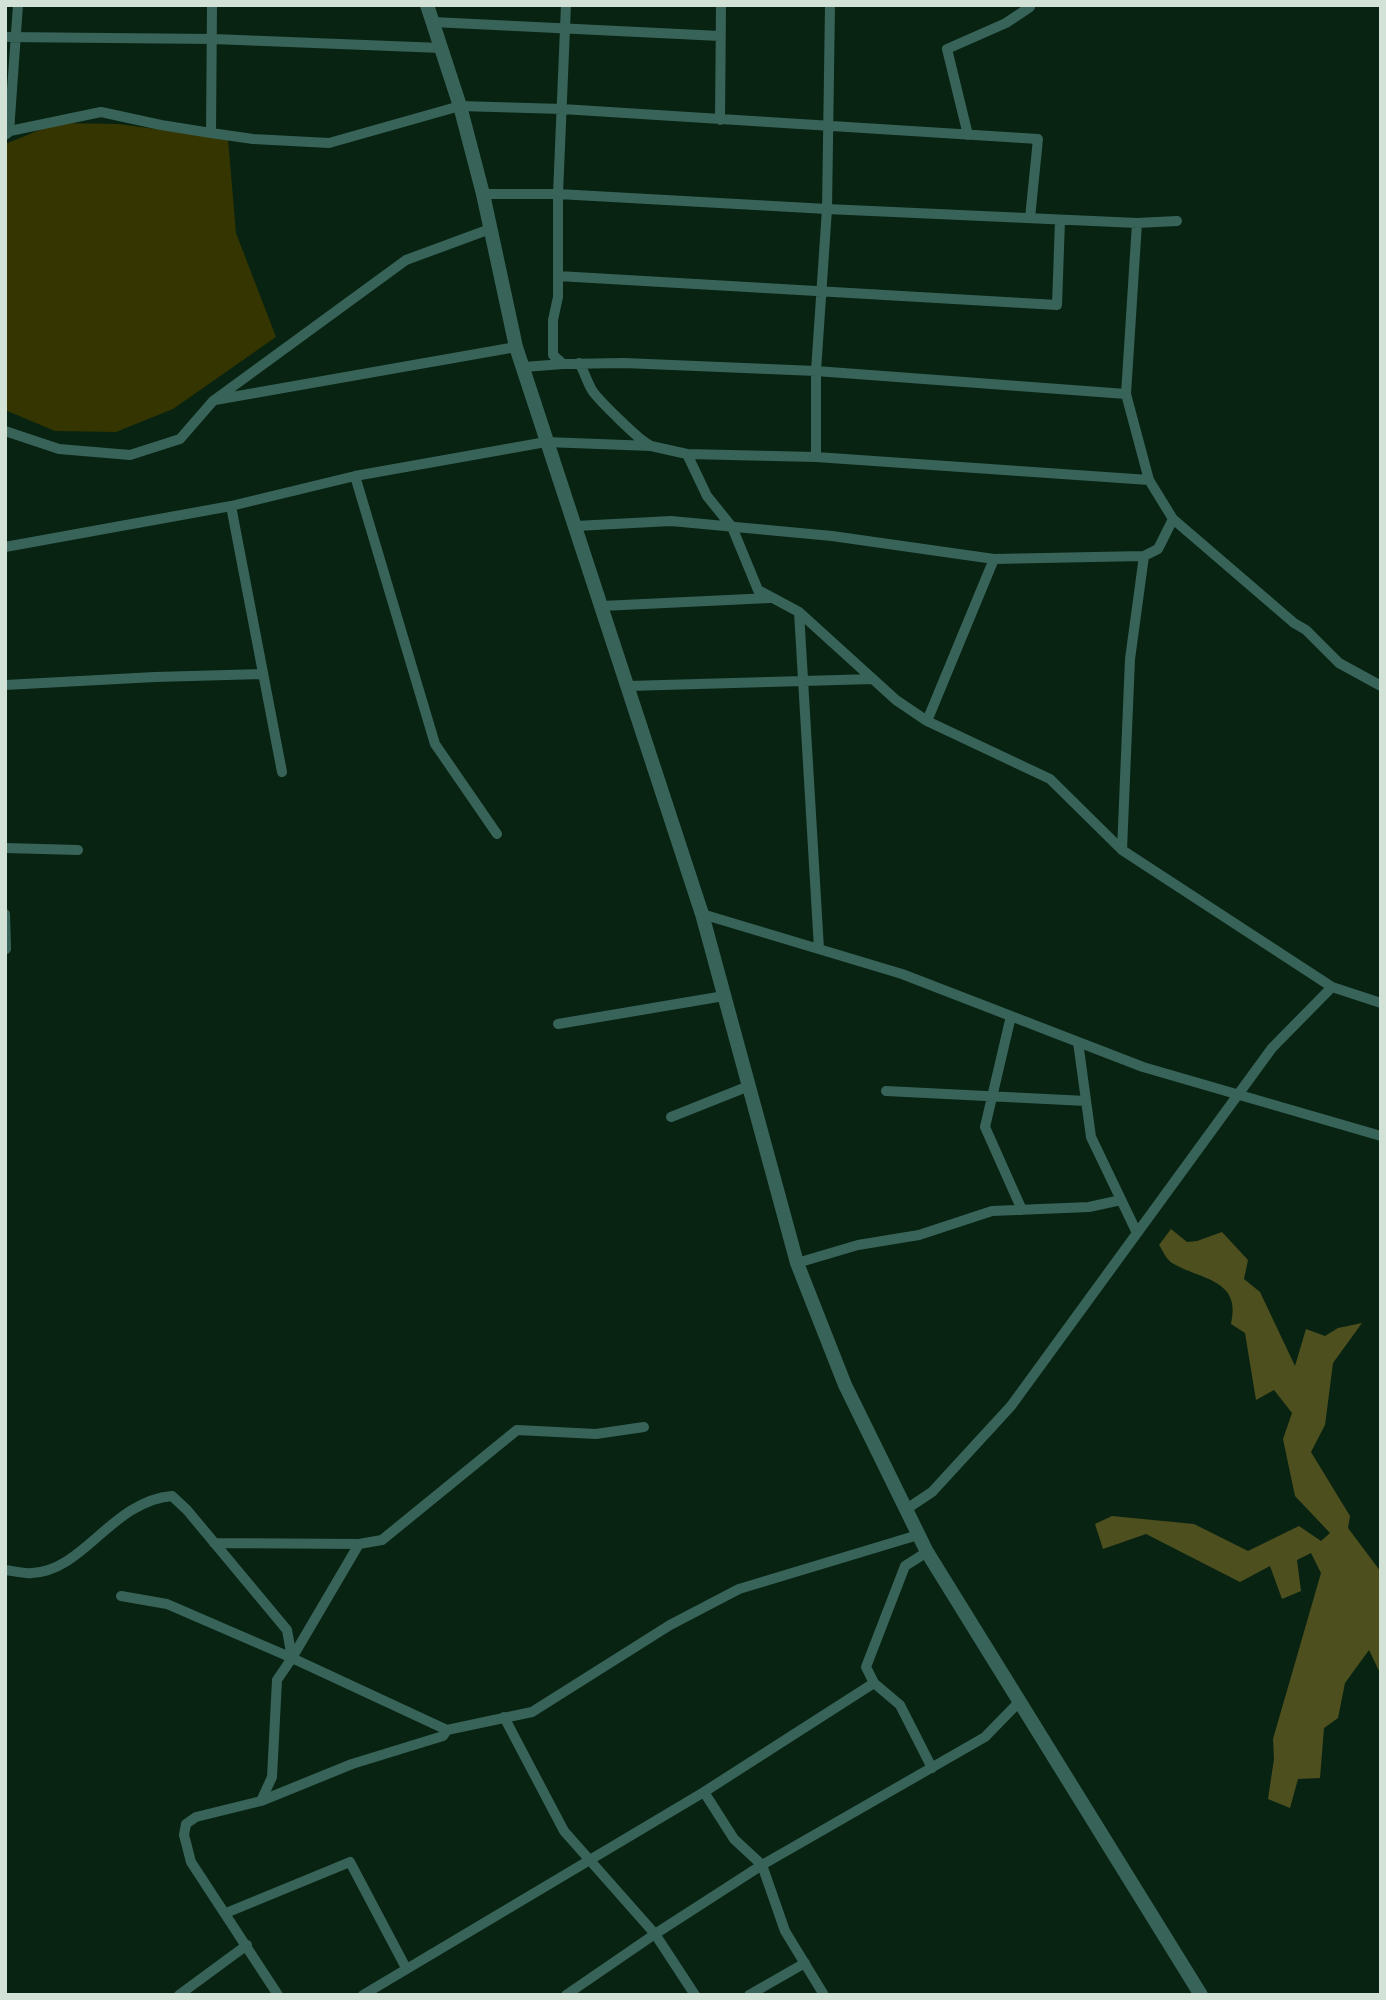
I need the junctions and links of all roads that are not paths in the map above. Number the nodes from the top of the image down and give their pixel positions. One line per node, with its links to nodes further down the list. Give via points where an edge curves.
1 (18, 5): 11 (street)
2 (212, 5): 12 (street)
3 (428, 5): 8 (street)
4 (566, 5): 9 (street)
5 (721, 5): 10 (street)
6 (830, 5): 17 (street)
7 (1030, 7): 20 (street, via 947,49)
8 (433, 22): 9 (street); 13 (street)
9 (565, 29): 10 (street); 15 (street)
10 (720, 36): 16 (street)
11 (11, 37): 12 (street); 18 (street)
12 (213, 38): 13 (street); 19 (street)
13 (441, 48): 14 (street)
14 (460, 106): 15 (street); 19 (street, via 329,143); 21 (street)
15 (562, 109): 16 (street); 22 (street)
16 (720, 120): 17 (street)
17 (828, 127): 20 (street); 23 (street)
18 (7, 133): 19 (street, via 101,112)
19 (211, 133)
20 (968, 135): 24 (street, via 1038,139)
21 (483, 194): 22 (street); 28 (street)
22 (558, 194): 23 (street); 29 (street)
23 (827, 209): 24 (street); 30 (street)
24 (1030, 218): 25 (street)
25 (1059, 220): 27 (street); 30 (street, via 1057,305)
26 (1177, 221): 27 (street)
27 (1137, 223): 36 (street)
28 (490, 229): 31 (street); 37 (street, via 406,260)
29 (558, 276): 30 (street); 33 (street, via 553,355)
30 (820, 291): 35 (street)
31 (516, 347): 34 (street); 37 (street)
32 (579, 363): 33 (street); 35 (street); 40 (street, via 592,391 639,440)
33 (563, 364): 34 (street)
34 (524, 367): 39 (street)
35 (816, 371): 36 (street); 42 (street)
36 (1125, 394): 44 (street)
37 (213, 401): 38 (street, via 180,439 130,455 59,449)
38 (5, 432)
39 (546, 442): 40 (street); 43 (street); 47 (street)
40 (651, 446): 41 (street)
41 (687, 454): 42 (street); 48 (street, via 708,496)
42 (816, 457): 44 (street)
43 (355, 476): 45 (street); 63 (street, via 435,744)
44 (1149, 480): 46 (street)
45 (231, 506): 49 (street); 55 (street)
46 (1173, 519): 50 (street, via 1158,549); 60 (street, via 1339,663)
47 (576, 526): 48 (street, via 671,521); 53 (street)
48 (732, 527): 51 (street); 52 (street, via 758,590)
49 (5, 547)
50 (1144, 556): 51 (street); 66 (street, via 1130,659)
51 (995, 559): 61 (street)
52 (773, 598): 53 (street); 54 (street)
53 (602, 606): 59 (street)
54 (799, 612): 56 (street); 57 (street)
55 (263, 674): 58 (street); 62 (street)
56 (873, 679): 57 (street); 61 (street)
57 (803, 682): 59 (street); 70 (street)
58 (5, 685)
59 (628, 686): 68 (street)
60 (1381, 686)
61 (927, 720): 66 (street, via 1050,779)
62 (282, 772)
63 (497, 834)
64 (5, 848): 65 (street)
65 (78, 850)
66 (1122, 850): 71 (street)
67 (5, 914): 69 (street)
68 (702, 915): 70 (street); 72 (street)
69 (6, 949)
70 (819, 949): 74 (street, via 902,974)
71 (1332, 987): 73 (street); 79 (street, via 1272,1048)
72 (724, 996): 75 (street); 77 (street)
73 (1381, 1003)
74 (1010, 1016): 76 (street); 80 (street)
75 (558, 1024)
76 (1078, 1042): 79 (street, via 1143,1067); 81 (street)
77 (749, 1086): 82 (street); 87 (street)
78 (886, 1091): 80 (street)
79 (1238, 1094): 83 (street); 86 (street)
80 (992, 1095): 81 (street); 85 (street, via 985,1127)
81 (1086, 1101): 84 (street, via 1091,1137)
82 (671, 1117)
83 (1381, 1136)
84 (1121, 1200): 85 (street, via 1089,1208); 86 (street)
85 (1023, 1210): 87 (street, via 992,1211 919,1236 858,1245)
86 (1137, 1233): 89 (street, via 1011,1406 932,1492)
87 (797, 1263): 89 (street, via 845,1385)
88 (644, 1427): 92 (street, via 596,1434 517,1430 382,1540)
89 (905, 1510): 90 (street)
90 (918, 1535): 93 (street); 99 (street, via 739,1589 670,1625 532,1712)
91 (214, 1543): 92 (street); 94 (street, via 172,1496 154,1497 134,1506 58,1567 33,1573); 96 (street, via 287,1630)
92 (359, 1544): 96 (street)
93 (928, 1552): 97 (street, via 905,1566 866,1667); 98 (street)
94 (5, 1570)
95 (121, 1596): 96 (street, via 167,1604)
96 (292, 1658): 100 (street); 103 (street, via 276,1680 272,1777)
97 (874, 1682): 101 (street, via 900,1705); 102 (street)
98 (1020, 1701): 101 (street, via 985,1737); 118 (street)
99 (504, 1717): 100 (street); 104 (street, via 564,1831)
100 (447, 1730): 103 (street, via 443,1736 352,1764)
101 (932, 1768): 105 (street)
102 (704, 1792): 104 (street); 105 (street, via 734,1839)
103 (261, 1801): 106 (street, via 186,1824 191,1862)
104 (589, 1859): 107 (street); 110 (street)
105 (762, 1865): 107 (street); 109 (street, via 785,1931)
106 (226, 1913): 108 (street); 110 (street, via 350,1862)
107 (655, 1934): 114 (street); 115 (street)
108 (247, 1945): 111 (street); 112 (street)
109 (805, 1963): 116 (street); 117 (street)
110 (406, 1968): 113 (street)
111 (179, 1995)
112 (278, 1995)
113 (363, 1995)
114 (566, 1995)
115 (695, 1995)
116 (749, 1995)
117 (824, 1995)
118 (1201, 1995)

